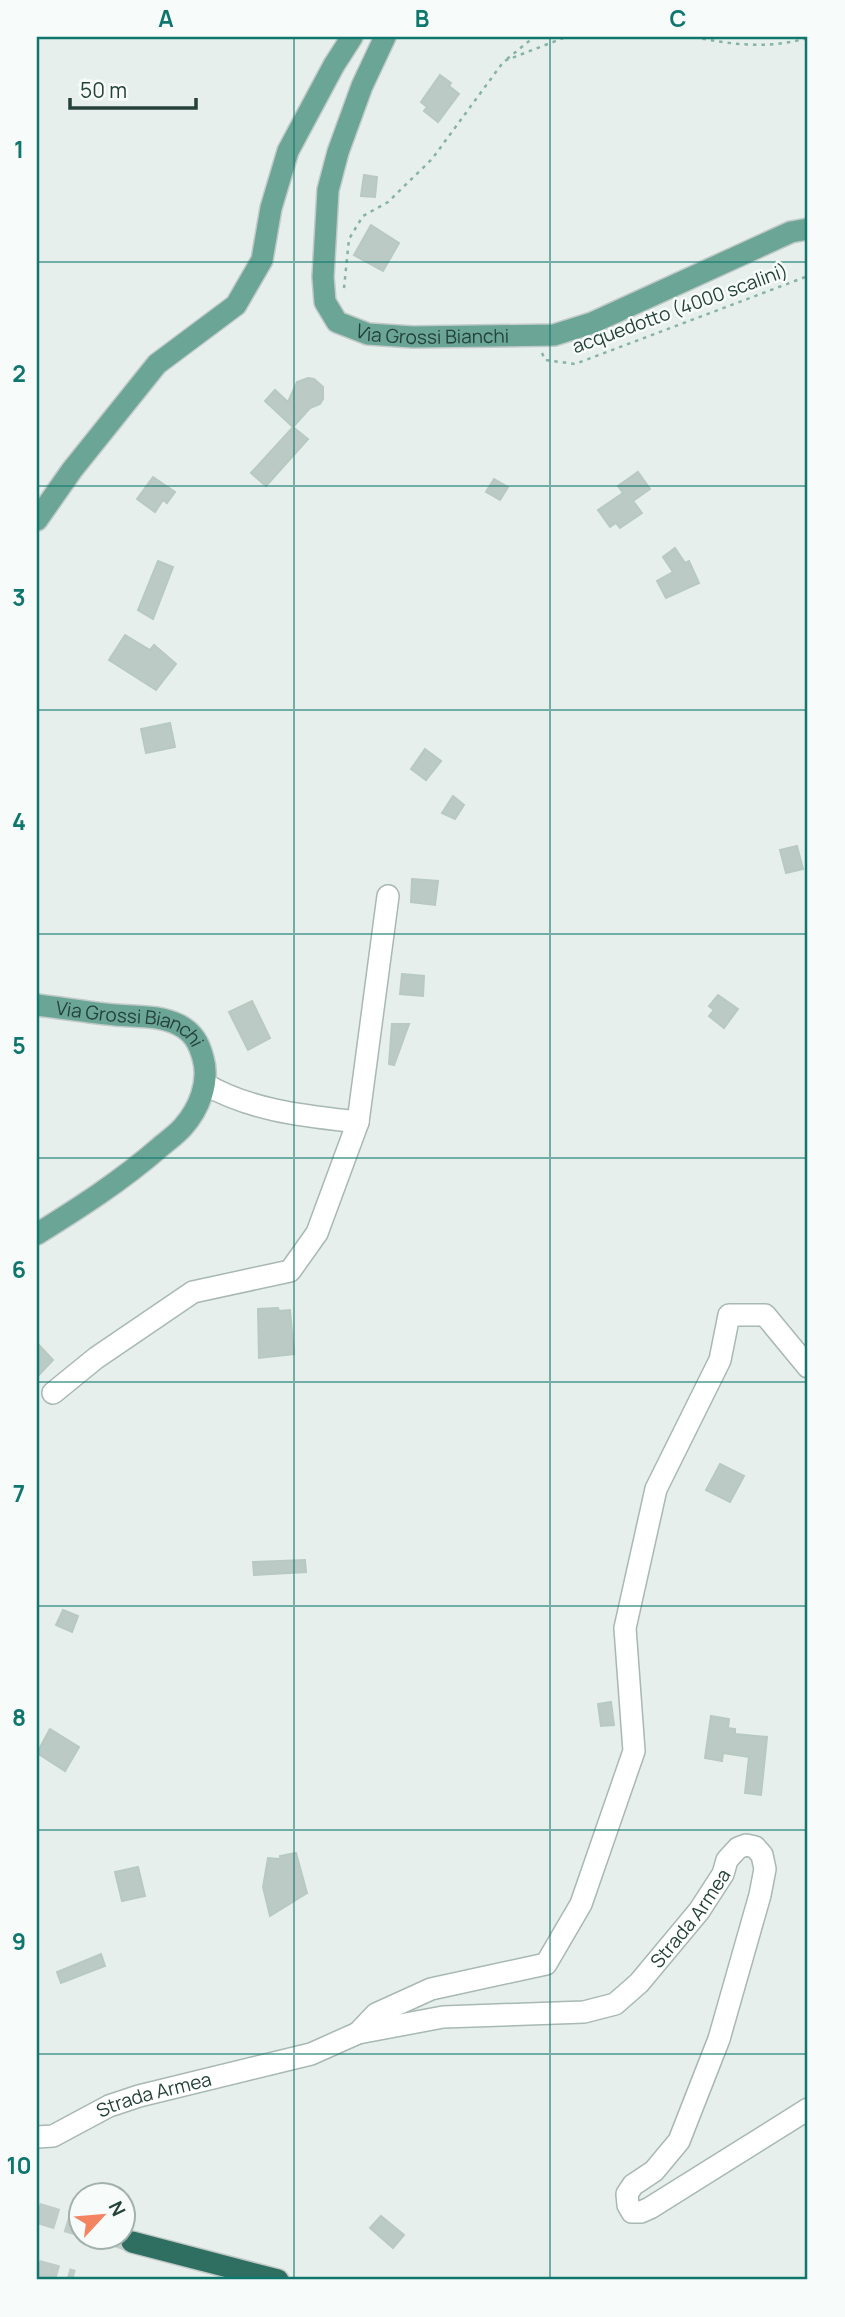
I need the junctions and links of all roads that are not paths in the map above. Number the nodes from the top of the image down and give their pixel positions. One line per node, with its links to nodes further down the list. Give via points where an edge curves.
1 (352, 37): 4 (main road, via 288,151 262,260 236,305 158,364)
2 (385, 37): 3 (main road, Via Grossi Bianchi, via 362,86 328,190 323,276 325,302 337,322 368,334 413,337 555,335 592,323 791,232)
3 (808, 229)
4 (37, 520)
5 (388, 896): 8 (street)
6 (37, 1005): 7 (main road, Via Grossi Bianchi, via 151,1016 179,1025 192,1033 200,1047)
7 (205, 1084): 8 (street, via 223,1095 287,1114); 9 (main road, Via Grossi Bianchi, via 199,1104 183,1127 143,1162)
8 (358, 1122): 11 (street, via 317,1233 290,1271 193,1292)
9 (37, 1234)
10 (808, 1367): 12 (street, via 765,1315 729,1315 719,1360 656,1489 625,1628 634,1751 581,1904 546,1964 431,1989 376,2014)
11 (53, 1393)
12 (358, 2032): 13 (street, Strada Armea, via 443,2017 584,2012 615,2004 639,1983 699,1911 727,1860 746,1845 762,1855 765,1869 719,2039 679,2141 653,2171 633,2185 627,2194 628,2205 632,2212 650,2208); 14 (street, Strada Armea, via 311,2054 139,2096 109,2106 53,2136)
13 (808, 2109)
14 (37, 2137)
15 (136, 2243): 16 (highway)
16 (278, 2280)

